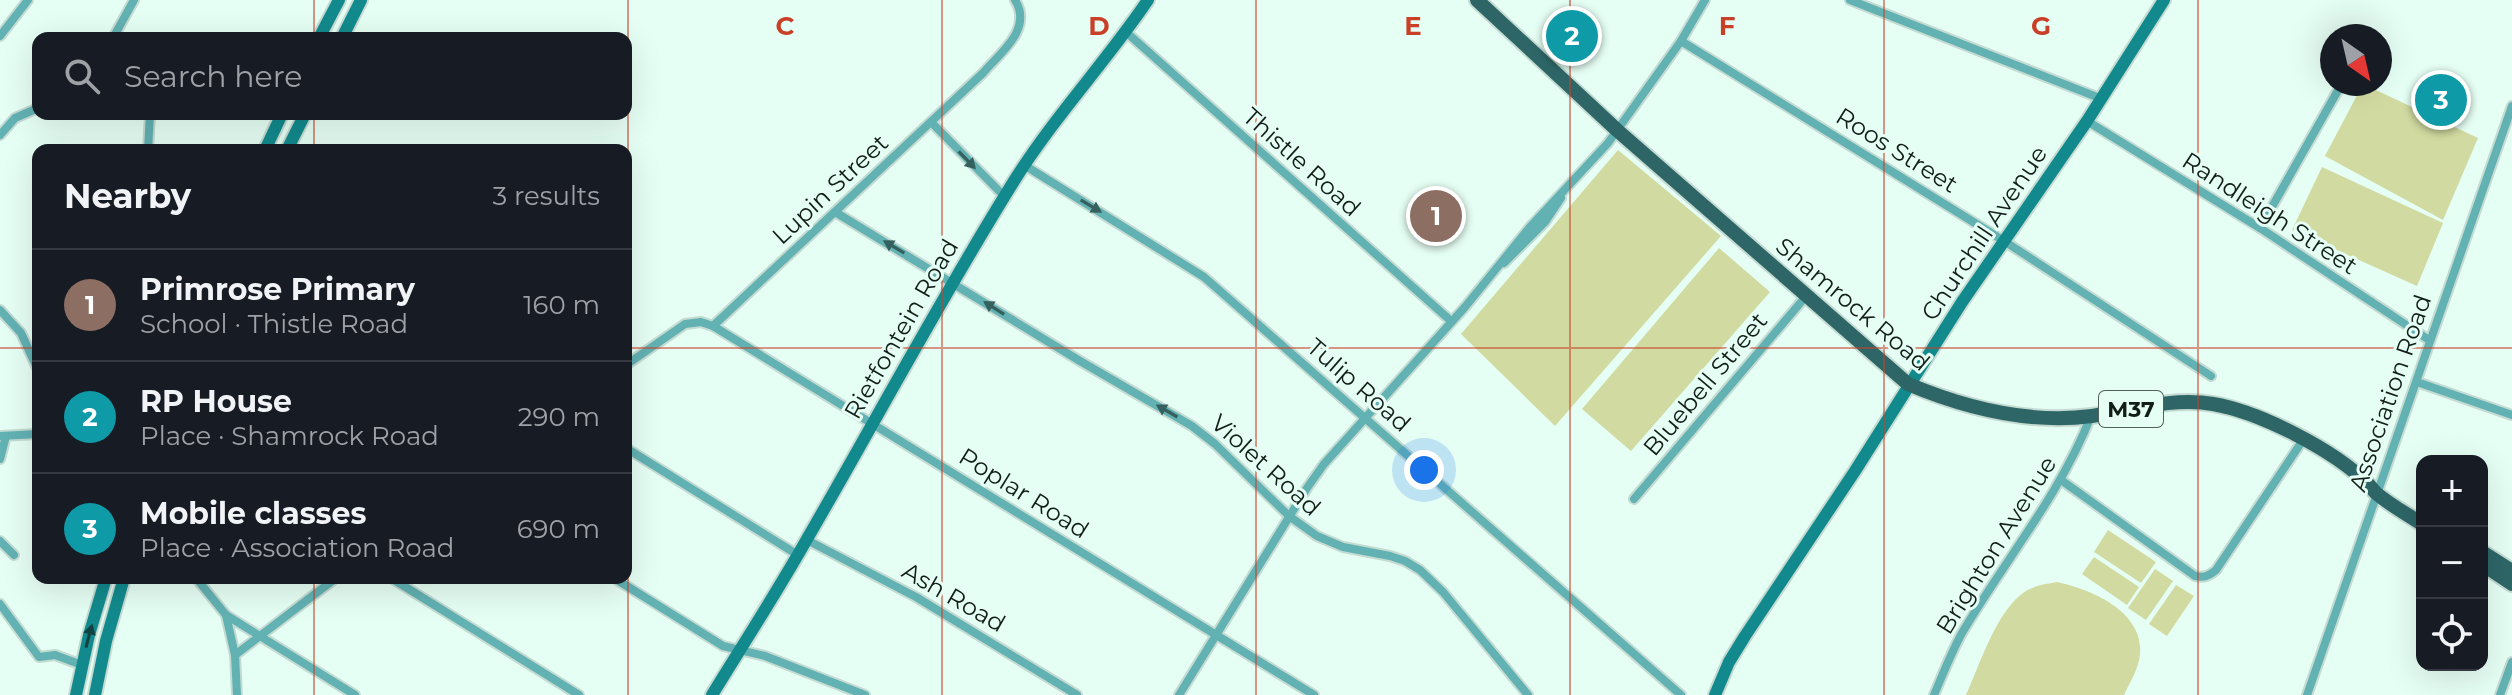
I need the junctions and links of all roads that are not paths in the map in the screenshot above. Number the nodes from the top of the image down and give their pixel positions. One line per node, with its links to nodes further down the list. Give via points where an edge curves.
1 (28, 0): 15 (street)
2 (134, 0): 11 (street)
3 (339, 0): 12 (street)
4 (361, 0): 13 (street)
5 (1015, 0): 25 (street, Lupin Street, via 1022,20 1017,33)
6 (1148, 0): 14 (street, Rietfontein Road)
7 (1477, 0): 26 (main road, Shamrock Road / M37)
8 (1705, 0): 16 (street)
9 (1850, 0): 18 (street)
10 (2164, 0): 18 (street, Churchill Avenue)
11 (116, 32)
12 (322, 32)
13 (345, 32)
14 (1126, 32): 31 (street, Rietfontein Road); 39 (street, Thistle Road)
15 (0, 36)
16 (1681, 41): 26 (street); 35 (street, Roos Street)
17 (2335, 96): 34 (street)
18 (2102, 99): 24 (street, Churchill Avenue)
19 (2512, 106): 41 (street, Association Road)
20 (32, 111): 27 (street, via 15,118)
21 (150, 120): 28 (street)
22 (279, 120): 29 (street)
23 (302, 120): 30 (street)
24 (2087, 121): 34 (street, Randleigh Street); 35 (street, Churchill Avenue)
25 (931, 122): 32 (street, one-way to 32); 33 (street, Lupin Street)
26 (1618, 131): 37 (main road, Shamrock Road / M37); 39 (street, via 1563,193 1545,222)
27 (0, 135)
28 (148, 144)
29 (268, 144)
30 (290, 144)
31 (1024, 165): 32 (street, Rietfontein Road); 49 (street, Tulip Road, one-way to 49, via 1204,277)
32 (1005, 197): 36 (street, Rietfontein Road)
33 (835, 212): 36 (street, Violet Road, one-way to 33); 40 (street, Lupin Street)
34 (2260, 228): 41 (street, Randleigh Street)
35 (2004, 241): 44 (street, Roos Street); 46 (street, Churchill Avenue)
36 (953, 282): 50 (street, Rietfontein Road); 60 (street, Violet Road, one-way to 36, via 1192,426)
37 (1807, 295): 46 (main road, Shamrock Road / M37); 58 (street, Bluebell Street)
38 (0, 310): 42 (street, via 21,333)
39 (1451, 321): 49 (street)
40 (713, 326): 43 (street, via 685,324); 50 (street, Poplar Road)
41 (2429, 340): 45 (street, Association Road)
42 (32, 357)
43 (632, 361)
44 (2211, 376)
45 (2417, 382): 47 (street); 57 (street, Association Road)
46 (1908, 384): 48 (main road, Shamrock Road / M37, via 1983,409 2034,417); 96 (street, Churchill Avenue, via 1745,636)
47 (2512, 415)
48 (2091, 416): 53 (main road, Shamrock Road / M37, via 2151,405 2210,404 2261,418); 56 (street, Brighton Avenue)
49 (1365, 417): 60 (street); 95 (street, Tulip Road)
50 (871, 423): 62 (street, Rietfontein Road); 78 (street, Poplar Road)
51 (32, 434): 52 (street)
52 (3, 436): 55 (street)
53 (2303, 440): 56 (street, via 2216,570 2202,578); 57 (main road, Shamrock Road / M37)
54 (632, 452): 65 (street)
55 (0, 459)
56 (2061, 480): 97 (street, Brighton Avenue, via 1961,635)
57 (2375, 487): 59 (main road, Shamrock Road / M37); 61 (main road, Shamrock Road / M37); 98 (street, Association Road)
58 (1634, 499)
59 (2416, 510)
60 (1289, 516): 78 (street); 94 (street, Violet Road, via 1329,542 1390,556 1420,570)
61 (2416, 519)
62 (807, 540): 65 (street, Rietfontein Road); 91 (street, Ash Road, via 916,597)
63 (0, 541): 64 (street)
64 (14, 555)
65 (798, 555): 80 (street, Rietfontein Road)
66 (2488, 556): 68 (main road)
67 (2488, 568): 75 (main road)
68 (2512, 571)
69 (104, 584): 83 (street, one-way to 69)
70 (122, 584): 85 (street)
71 (201, 584): 77 (street)
72 (328, 584): 79 (street)
73 (401, 584): 88 (street)
74 (624, 584): 80 (street, via 723,646)
75 (2512, 584)
76 (0, 604): 83 (street, via 39,657 55,655)
77 (226, 615): 79 (street); 81 (street)
78 (1217, 635): 92 (street); 93 (street, Poplar Road)
79 (260, 636): 81 (street); 87 (street)
80 (740, 649): 89 (street, Rietfontein Road); 90 (street)
81 (235, 655): 86 (street)
82 (2512, 662): 99 (street)
83 (82, 665): 84 (street)
84 (76, 695)
85 (95, 695)
86 (237, 695)
87 (355, 695)
88 (579, 695)
89 (712, 695)
90 (865, 695)
91 (1077, 695)
92 (1179, 695)
93 (1314, 695)
94 (1528, 695)
95 (1681, 695)
96 (1715, 695)
97 (1934, 695)
98 (2307, 695)
99 (2500, 695)

